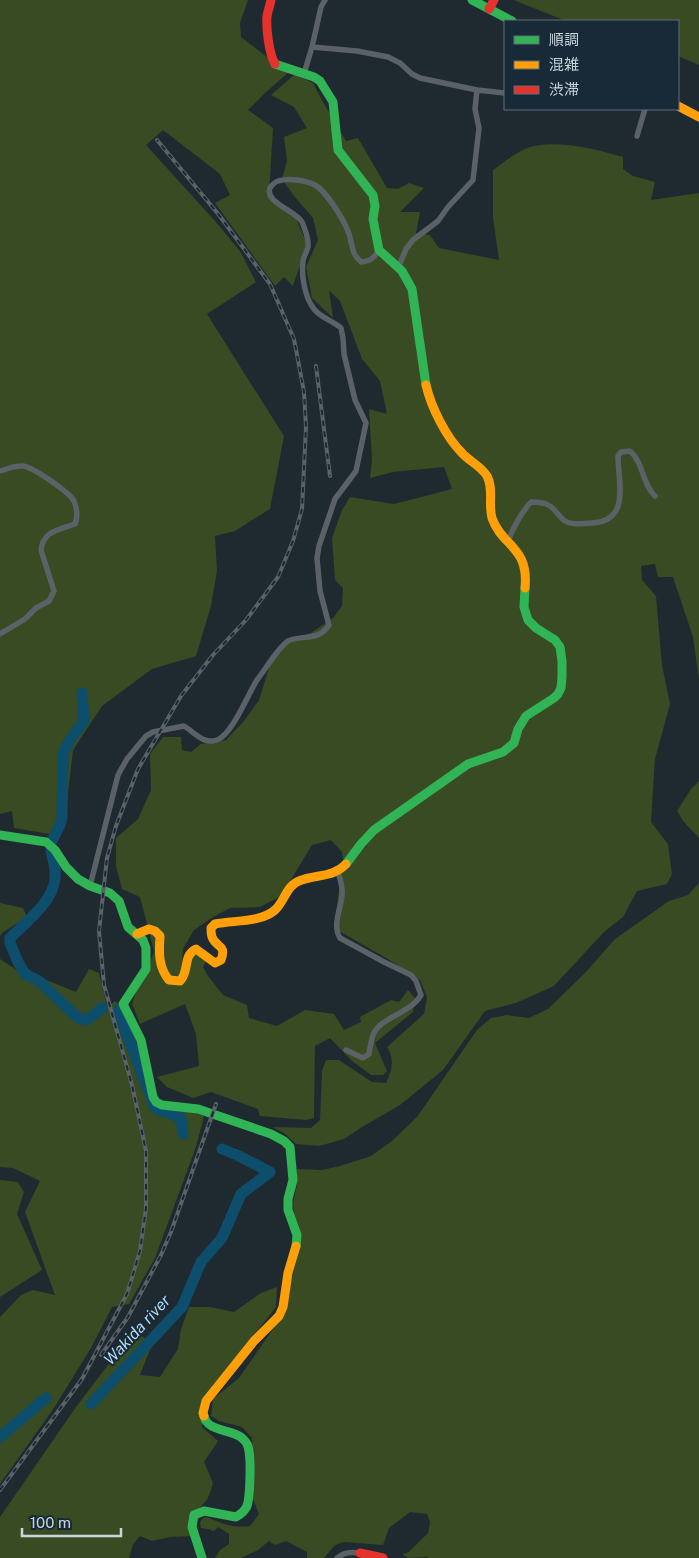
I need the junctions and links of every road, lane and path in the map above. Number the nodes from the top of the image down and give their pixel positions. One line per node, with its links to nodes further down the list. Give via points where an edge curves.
1 (271, 0): 8 (street, via 267,28 272,59 276,65)
2 (325, 0): 7 (street)
3 (472, 0): 5 (street)
4 (494, 0): 5 (street)
5 (485, 5): 6 (street)
6 (510, 20)
7 (312, 47): 8 (street); 9 (street, via 388,57 420,78)
8 (304, 74): 15 (street, via 320,81 328,91 333,102 338,150 373,195 373,219)
9 (477, 90): 10 (street); 16 (street, via 475,109 479,128 473,180 438,221 413,240)
10 (504, 93)
11 (679, 106): 13 (street)
12 (645, 110): 14 (street)
13 (699, 116)
14 (637, 136)
15 (379, 250): 16 (street); 23 (street, via 369,261 362,262 356,257 349,233 317,186 285,180 271,187 270,196 301,220 306,232 308,247 302,261 305,292 314,310 341,328 355,400 366,423 356,471 335,499 319,546 320,591 329,625 316,636 288,642 276,654 257,680 233,724 217,740 199,738 184,726 146,736 118,775)
16 (399, 266): 19 (street, via 412,289 428,394 459,450 488,478 492,518)
17 (0, 471): 20 (street, via 22,466 42,476 75,502 77,520 75,524 47,535 42,543 41,550 54,591 52,597)
18 (655, 496): 19 (street, via 650,492 633,454 621,452 618,456 620,498 610,519 601,523 571,524 547,504 530,502)
19 (508, 541): 22 (street, via 524,564 524,601 528,620 559,644 562,669 559,692 554,699 527,715 516,732 514,743 503,752 468,764 374,830)
20 (0, 634)
21 (0, 835): 23 (street, via 46,842 66,868)
22 (338, 872): 24 (street, via 295,883 272,913 214,924 212,936 224,952 221,960 215,963 196,949 191,951 187,955 184,978 180,981 169,980 163,974 157,932 148,928); 25 (street, via 342,889 336,926 340,938 411,975 421,995 413,1006 377,1027 369,1054 363,1058)
23 (90, 886): 24 (street, via 110,892 118,900 128,927)
24 (137, 934): 27 (street, via 146,948 146,969 124,1004 145,1052 154,1100 162,1105 198,1109 271,1134 290,1147 293,1165 288,1210 297,1241 283,1306 279,1316 254,1341 203,1409 205,1422 211,1427 244,1439 250,1461 246,1510 236,1517 209,1511 194,1515 192,1527)
25 (346, 1050)
26 (360, 1553): 28 (street, via 350,1552); 29 (street)
27 (202, 1558)
28 (337, 1558)
29 (383, 1558)

